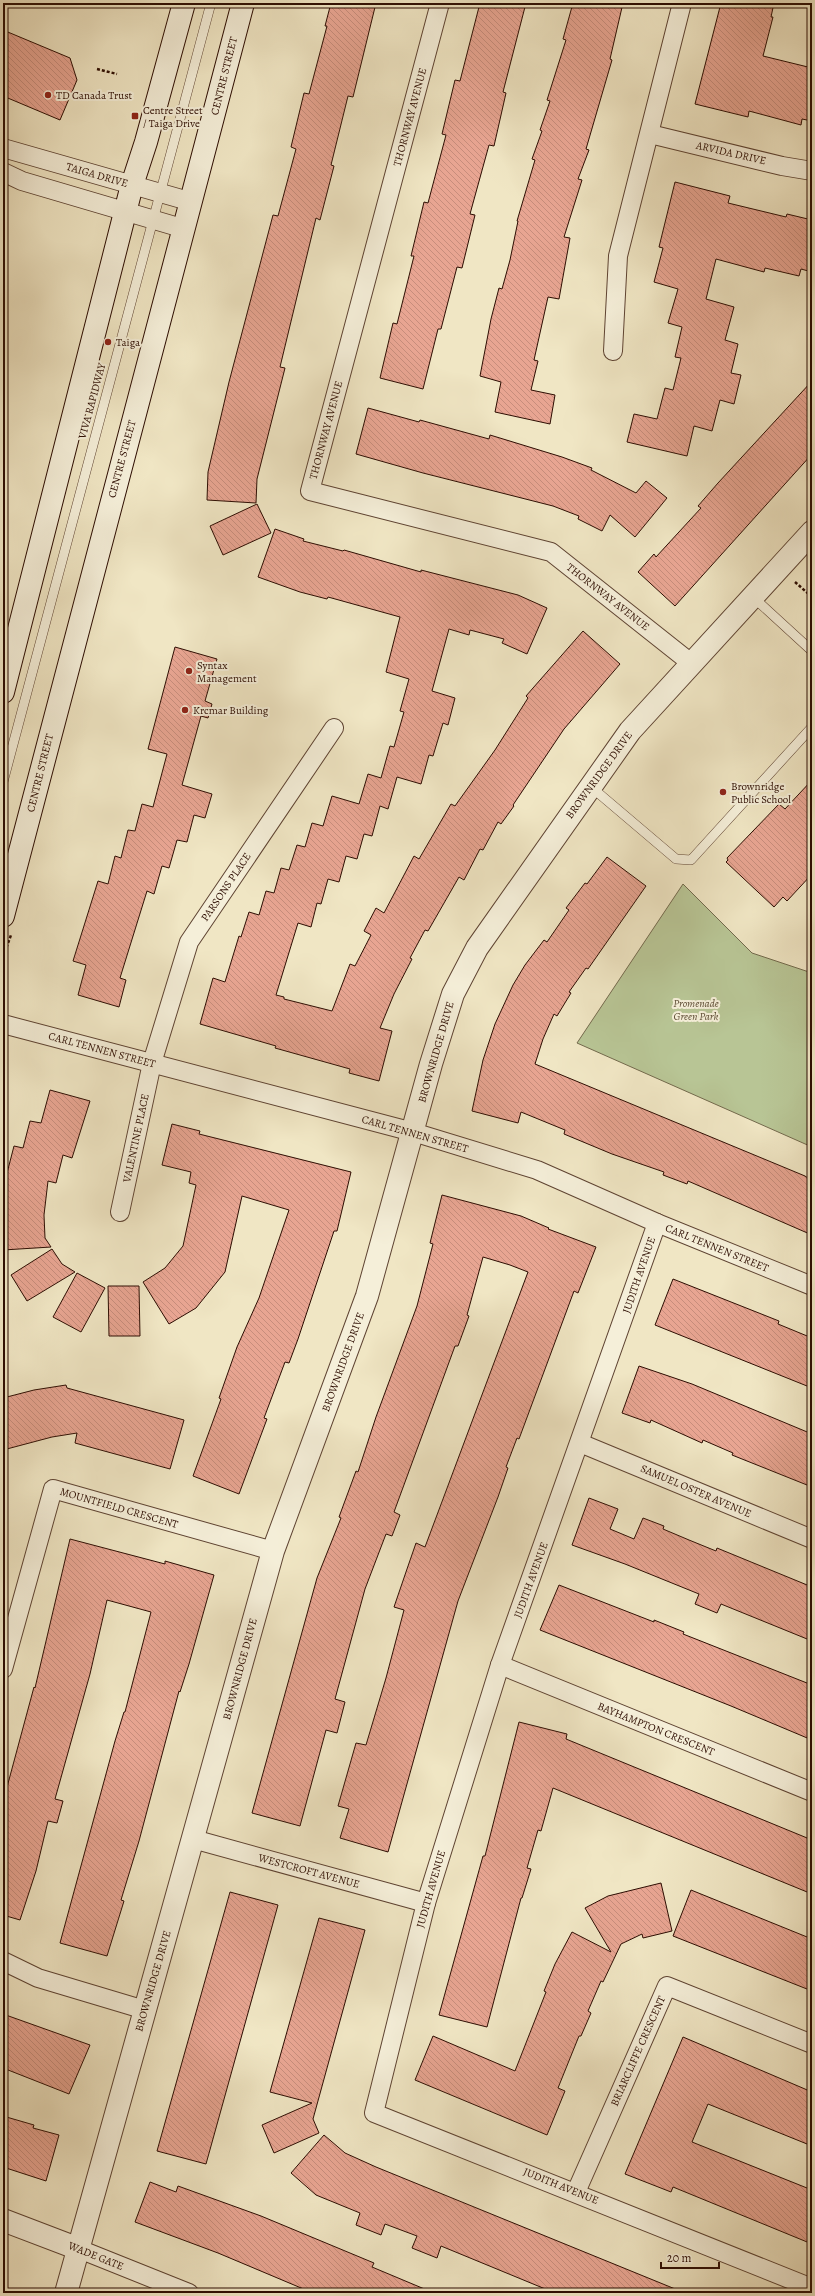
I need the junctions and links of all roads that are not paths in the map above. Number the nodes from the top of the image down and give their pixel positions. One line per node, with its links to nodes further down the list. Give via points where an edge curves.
1 (184, 3): 10 (street)
2 (211, 3): 11 (lane, VIVA RAPIDWAY)
3 (243, 3): 12 (street, CENTRE STREET)
4 (440, 3): 20 (street, THORNWAY AVENUE, via 310,491 551,552)
5 (682, 3): 6 (street)
6 (650, 134): 8 (street, ARVIDA DRIVE, via 782,166); 16 (street, via 618,256)
7 (3, 148): 10 (street, TAIGA DRIVE)
8 (812, 170)
9 (3, 172): 13 (street, via 22,181)
10 (132, 185): 11 (street, TAIGA DRIVE); 13 (street)
11 (160, 192): 12 (street, TAIGA DRIVE); 14 (lane, VIVA RAPIDWAY)
12 (192, 202): 15 (street, CENTRE STREET)
13 (125, 211): 14 (street); 21 (street)
14 (154, 220): 15 (street); 24 (lane, VIVA RAPIDWAY)
15 (185, 229): 26 (street, CENTRE STREET, via 97,552)
16 (613, 351)
17 (812, 532): 18 (street, BROWNRIDGE DRIVE)
18 (753, 597): 19 (lane); 20 (street, BROWNRIDGE DRIVE)
19 (812, 651)
20 (691, 663): 25 (street, BROWNRIDGE DRIVE, via 630,731)
21 (3, 692)
22 (812, 727): 25 (lane, via 691,860 676,859)
23 (334, 728): 28 (street, PARSONS PLACE, via 189,942)
24 (3, 782)
25 (590, 786): 29 (street, BROWNRIDGE DRIVE, via 477,948 453,994)
26 (3, 916)
27 (3, 1024): 28 (street, CARL TENNEN STREET)
28 (152, 1063): 29 (street, CARL TENNEN STREET); 30 (street, VALENTINE PLACE)
29 (413, 1132): 31 (street, CARL TENNEN STREET, via 537,1170); 35 (street, BROWNRIDGE DRIVE, via 367,1296)
30 (120, 1212)
31 (657, 1223): 32 (street, CARL TENNEN STREET); 33 (street, JUDITH AVENUE)
32 (812, 1286)
33 (580, 1443): 34 (street, SAMUEL OSTER AVENUE); 36 (street, JUDITH AVENUE)
34 (812, 1539)
35 (273, 1551): 37 (street, MOUNTFIELD CRESCENT, via 53,1489); 39 (street, BROWNRIDGE DRIVE)
36 (500, 1665): 38 (street, BAYHAMPTON CRESCENT); 40 (street, JUDITH AVENUE)
37 (3, 1669)
38 (812, 1792)
39 (193, 1839): 40 (street, WESTCROFT AVENUE); 42 (street, BROWNRIDGE DRIVE)
40 (426, 1903): 44 (street, JUDITH AVENUE, via 374,2113)
41 (3, 1961): 42 (street, via 38,1978)
42 (145, 2010): 46 (street, BROWNRIDGE DRIVE)
43 (812, 2044): 44 (street, BRIARCLIFFE CRESCENT, via 667,1986)
44 (576, 2192): 47 (street, JUDITH AVENUE)
45 (3, 2220): 46 (street, WADE GATE)
46 (78, 2249): 48 (street, BROWNRIDGE DRIVE); 49 (street, WADE GATE)
47 (812, 2288)
48 (66, 2293)
49 (189, 2293)

